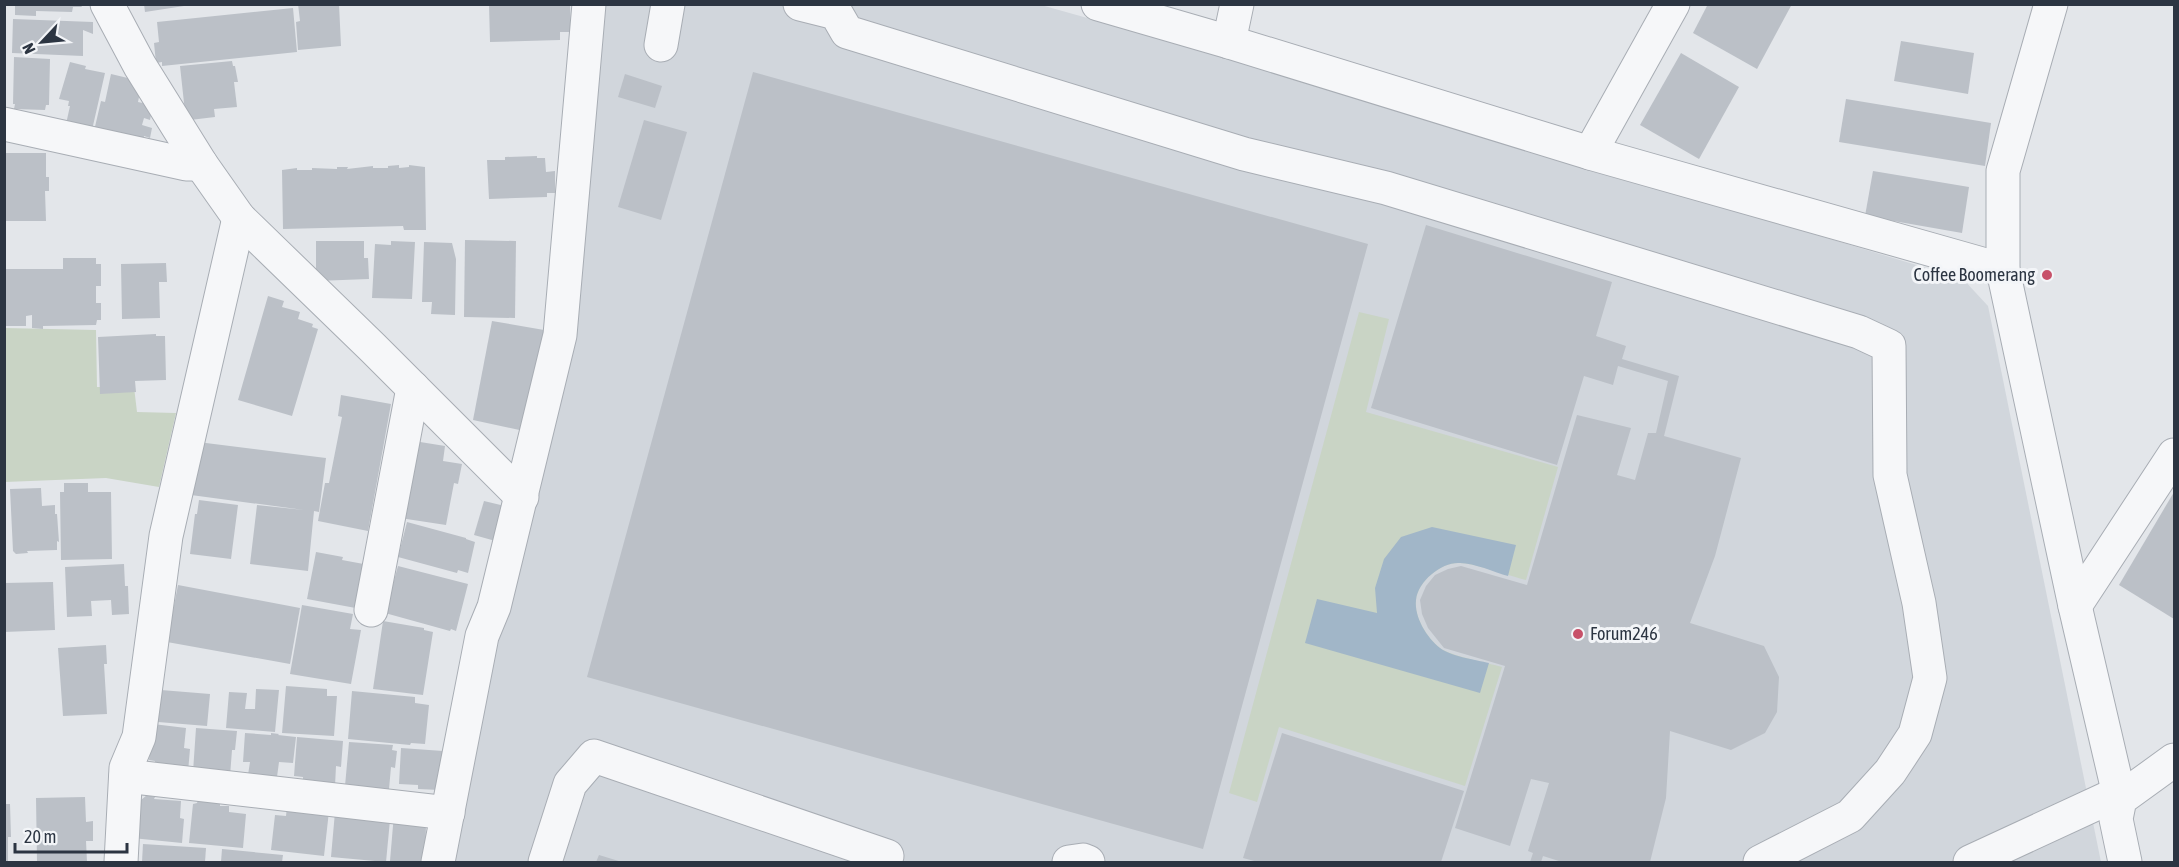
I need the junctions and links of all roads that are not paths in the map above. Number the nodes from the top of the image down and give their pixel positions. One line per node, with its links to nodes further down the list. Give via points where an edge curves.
1 (107, 4): 13 (street)
2 (589, 4): 18 (street, via 560,334)
3 (668, 4): 10 (street)
4 (800, 4): 31 (street, via 836,13 847,32 1244,154 1386,188 1859,332 1889,346 1890,475 1919,603 1930,678 1915,734 1890,772 1850,816)
5 (1098, 4): 9 (street)
6 (1237, 4): 9 (street)
7 (1673, 4): 12 (street)
8 (2051, 4): 15 (street, via 2003,171)
9 (1229, 42): 12 (street)
10 (661, 45)
11 (4, 124): 13 (street)
12 (1590, 153): 15 (street)
13 (201, 164): 14 (street)
14 (239, 218): 16 (street); 22 (street, via 166,536 139,737)
15 (2004, 270): 19 (street)
16 (412, 388): 18 (street); 20 (street)
17 (2175, 455): 19 (street)
18 (522, 497): 24 (street, via 494,607 482,636)
19 (2074, 606): 23 (street)
20 (371, 610)
21 (2175, 760): 23 (street)
22 (126, 776): 24 (street); 26 (street)
23 (2119, 796): 32 (street); 33 (street, via 2116,819)
24 (448, 813): 27 (street)
25 (887, 856): 28 (street, via 594,756 570,784)
26 (121, 862)
27 (438, 862)
28 (545, 862)
29 (1069, 862): 30 (street)
30 (1088, 862)
31 (1760, 862)
32 (1970, 862)
33 (2126, 862)

